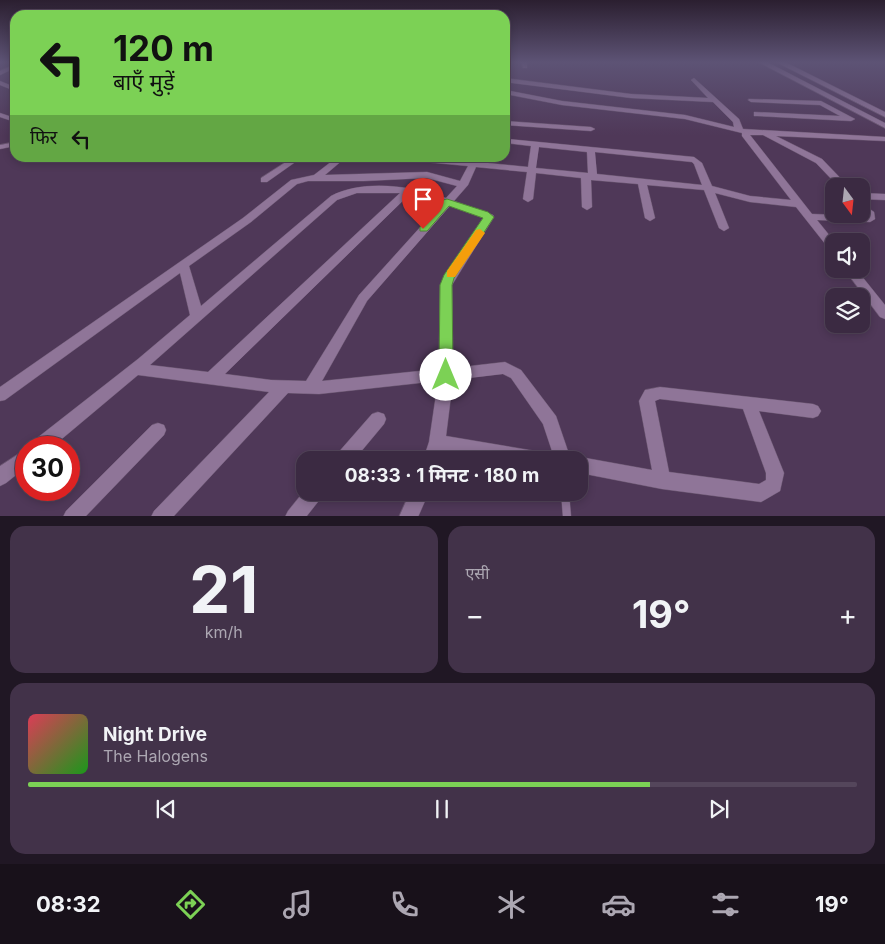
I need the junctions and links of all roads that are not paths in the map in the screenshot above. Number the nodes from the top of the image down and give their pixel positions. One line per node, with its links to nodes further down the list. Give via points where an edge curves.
1 (553, 86): 6 (street, via 631,96)
2 (700, 86): 6 (street)
3 (808, 86): 12 (street)
4 (828, 86): 9 (street)
5 (510, 93): 14 (street, via 562,103 674,115)
6 (715, 100): 14 (street)
7 (751, 100): 10 (street, via 821,104 851,119)
8 (757, 114): 10 (street)
9 (885, 115)
10 (780, 116): 16 (street)
11 (510, 123): 13 (street)
12 (885, 126)
13 (591, 129)
14 (742, 131): 15 (street); 38 (street)
15 (762, 132): 16 (street); 28 (street, via 819,161)
16 (798, 134): 17 (street)
17 (885, 138)
18 (510, 141): 19 (street)
19 (535, 144): 20 (street); 25 (street)
20 (591, 150): 26 (street); 32 (street, via 694,160)
21 (291, 162): 29 (street)
22 (336, 162): 27 (street)
23 (475, 162): 31 (street)
24 (482, 162): 25 (street)
25 (532, 171): 26 (street); 36 (street)
26 (589, 177): 30 (street); 39 (street)
27 (316, 178): 31 (street, via 427,175); 45 (street, via 290,184 247,220)
28 (835, 178)
29 (264, 180)
30 (642, 182): 32 (street); 41 (street)
31 (463, 185): 37 (street)
32 (708, 188): 38 (street, via 750,199); 43 (street)
33 (409, 190): 37 (street); 48 (street, via 357,190 339,195); 51 (street)
34 (870, 196): 35 (street)
35 (885, 197)
36 (528, 199)
37 (447, 202): 50 (street, via 489,217 446,285); 53 (street, via 363,298)
38 (799, 204): 40 (street)
39 (587, 208)
40 (809, 217): 42 (street); 44 (street)
41 (650, 218)
42 (825, 218)
43 (724, 228)
44 (825, 237)
45 (183, 264): 48 (street); 54 (street)
46 (857, 278): 47 (street)
47 (885, 314)
48 (197, 316): 49 (street)
49 (136, 369): 51 (street); 59 (street)
50 (446, 375): 53 (street); 60 (street); 64 (street, via 504,368 511,370 550,420)
51 (210, 379): 52 (street)
52 (284, 387): 53 (street); 73 (street)
53 (310, 388)
54 (0, 396)
55 (749, 404): 56 (street); 68 (street, via 660,393 650,395 647,401); 68 (street, via 775,474 774,486 761,494)
56 (813, 412)
57 (378, 419): 61 (street)
58 (158, 430): 72 (street)
59 (53, 436)
60 (437, 442): 62 (street); 63 (street)
61 (351, 451)
62 (434, 451)
63 (492, 451)
64 (559, 451)
65 (15, 466): 67 (street)
66 (588, 466): 68 (street)
67 (0, 478)
68 (662, 480)
69 (307, 501): 74 (street)
70 (416, 501): 75 (street)
71 (565, 501): 76 (lane)
72 (72, 516)
73 (160, 516)
74 (294, 516)
75 (408, 516)
76 (566, 516)

